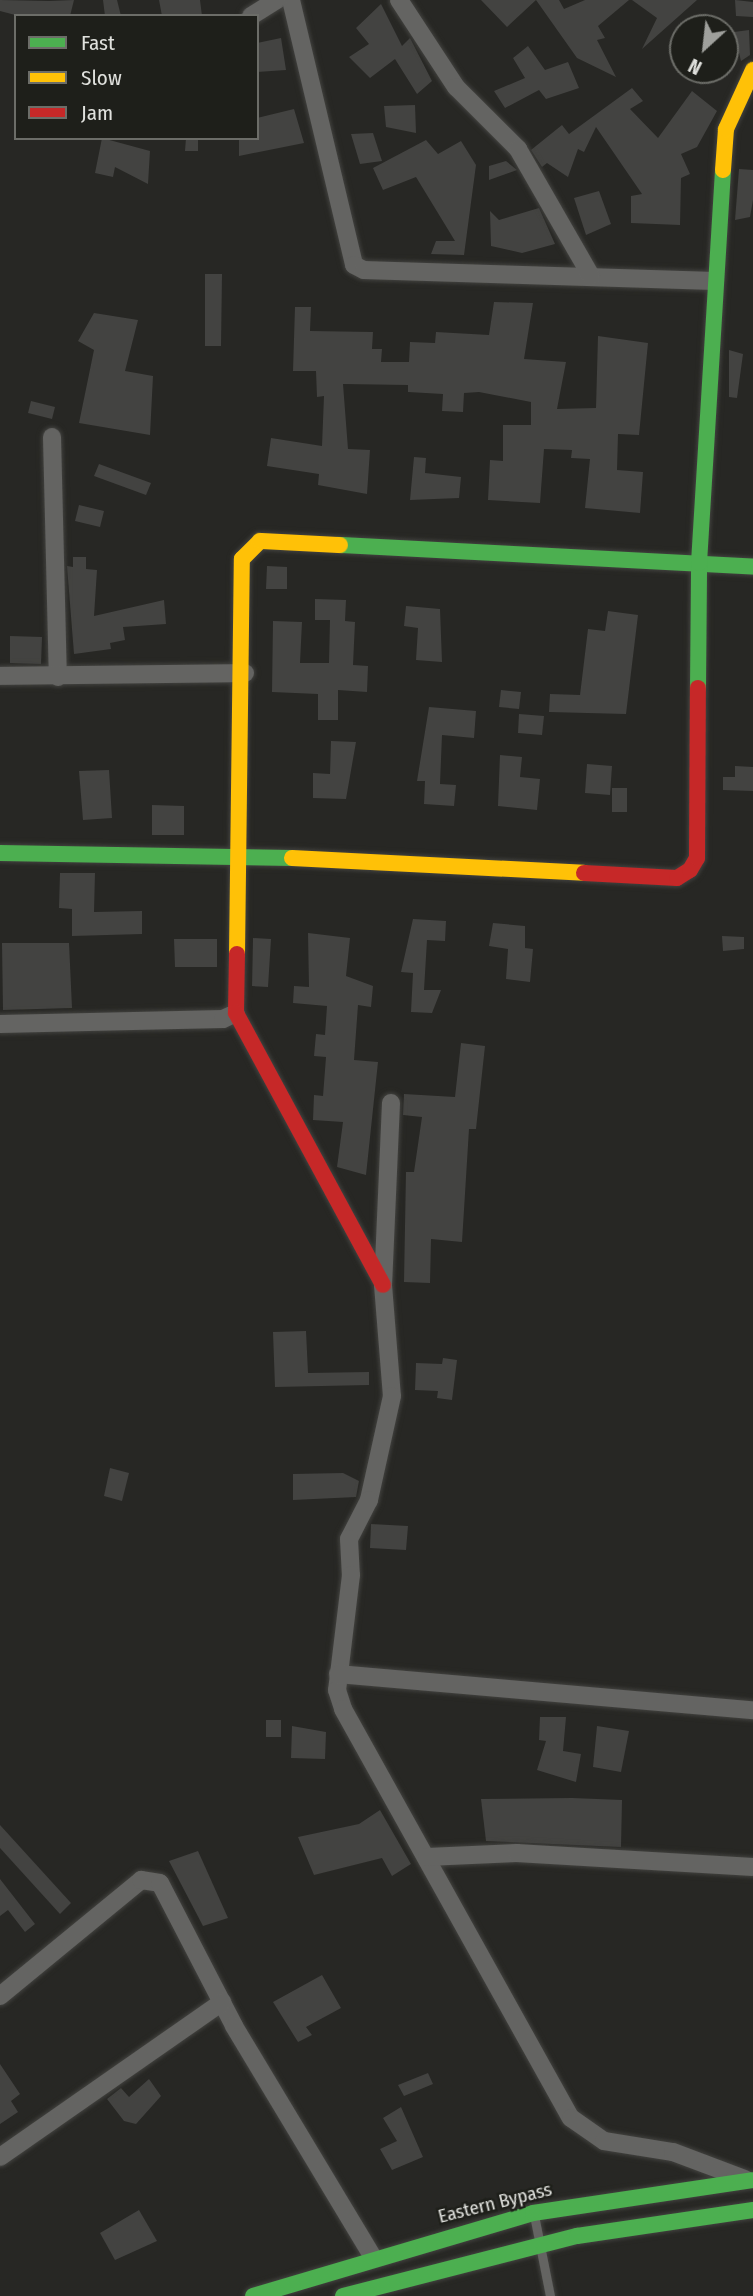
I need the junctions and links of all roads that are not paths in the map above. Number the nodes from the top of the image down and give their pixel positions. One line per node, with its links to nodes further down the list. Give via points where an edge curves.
1 (278, 0): 4 (street)
2 (292, 0): 6 (street, via 354,265 364,270)
3 (399, 0): 6 (street, via 450,80 518,149)
4 (254, 14)
5 (753, 70): 7 (street, via 726,129)
6 (591, 276): 7 (street)
7 (714, 281): 9 (street)
8 (52, 437): 13 (street)
9 (699, 563): 10 (street); 11 (street, via 260,541 242,559); 15 (street, via 697,858 690,870 677,878)
10 (753, 568)
11 (244, 673): 13 (street); 15 (street)
12 (0, 676): 13 (street)
13 (58, 677)
14 (0, 853): 15 (street)
15 (243, 855): 16 (street)
16 (236, 1013): 17 (street, via 223,1019); 19 (street)
17 (0, 1024)
18 (391, 1103): 19 (street)
19 (383, 1285): 20 (street, via 389,1422 369,1500 349,1539 351,1575)
20 (338, 1674): 21 (street); 22 (street, via 343,1709)
21 (753, 1710)
22 (428, 1857): 23 (street, via 517,1853); 27 (street, via 571,2118 604,2141 673,2152)
23 (753, 1867)
24 (0, 1996): 25 (street, via 150,1879 160,1883 184,1922)
25 (222, 2002): 26 (street); 31 (street)
26 (0, 2157)
27 (750, 2180): 29 (street, Eastern Bypass)
28 (753, 2210): 30 (street)
29 (533, 2213): 30 (lane); 31 (street, Eastern Bypass)
30 (542, 2246): 33 (street); 34 (lane)
31 (373, 2257): 32 (street, Eastern Bypass)
32 (253, 2296)
33 (343, 2296)
34 (550, 2296)

